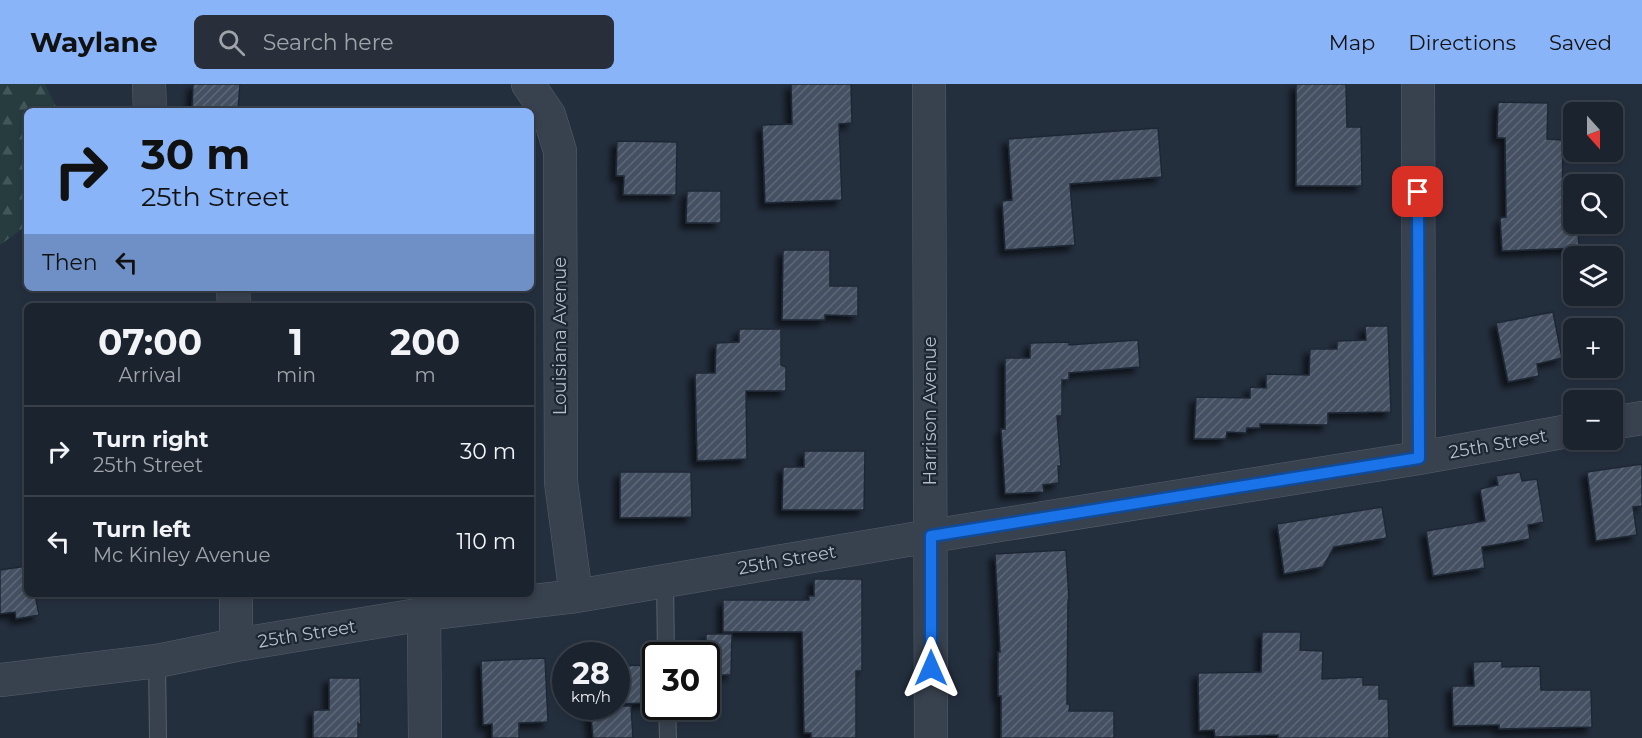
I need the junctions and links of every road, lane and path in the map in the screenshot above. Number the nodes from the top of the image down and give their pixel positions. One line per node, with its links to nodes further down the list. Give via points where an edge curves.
1 (149, 84): 5 (street)
2 (528, 84): 12 (street, Louisiana Avenue, via 549,115 560,151 561,482)
3 (928, 84): 10 (street, Harrison Avenue)
4 (1418, 84): 9 (street)
5 (150, 108)
6 (1642, 418): 7 (street)
7 (1623, 421)
8 (1563, 432): 9 (street, 25th Street)
9 (1419, 458): 10 (street, 25th Street)
10 (931, 536): 11 (street, 25th Street); 23 (street, Harrison Avenue)
11 (665, 581): 12 (street, 25th Street); 15 (lane)
12 (576, 596): 14 (street, 25th Street)
13 (236, 597): 16 (street)
14 (424, 614): 16 (street, 25th Street); 21 (street)
15 (666, 642)
16 (236, 645): 17 (street, 25th Street)
17 (157, 661): 18 (street, 25th Street); 20 (lane)
18 (0, 680)
19 (667, 720): 22 (lane)
20 (158, 738)
21 (425, 738)
22 (668, 738)
23 (931, 738)

